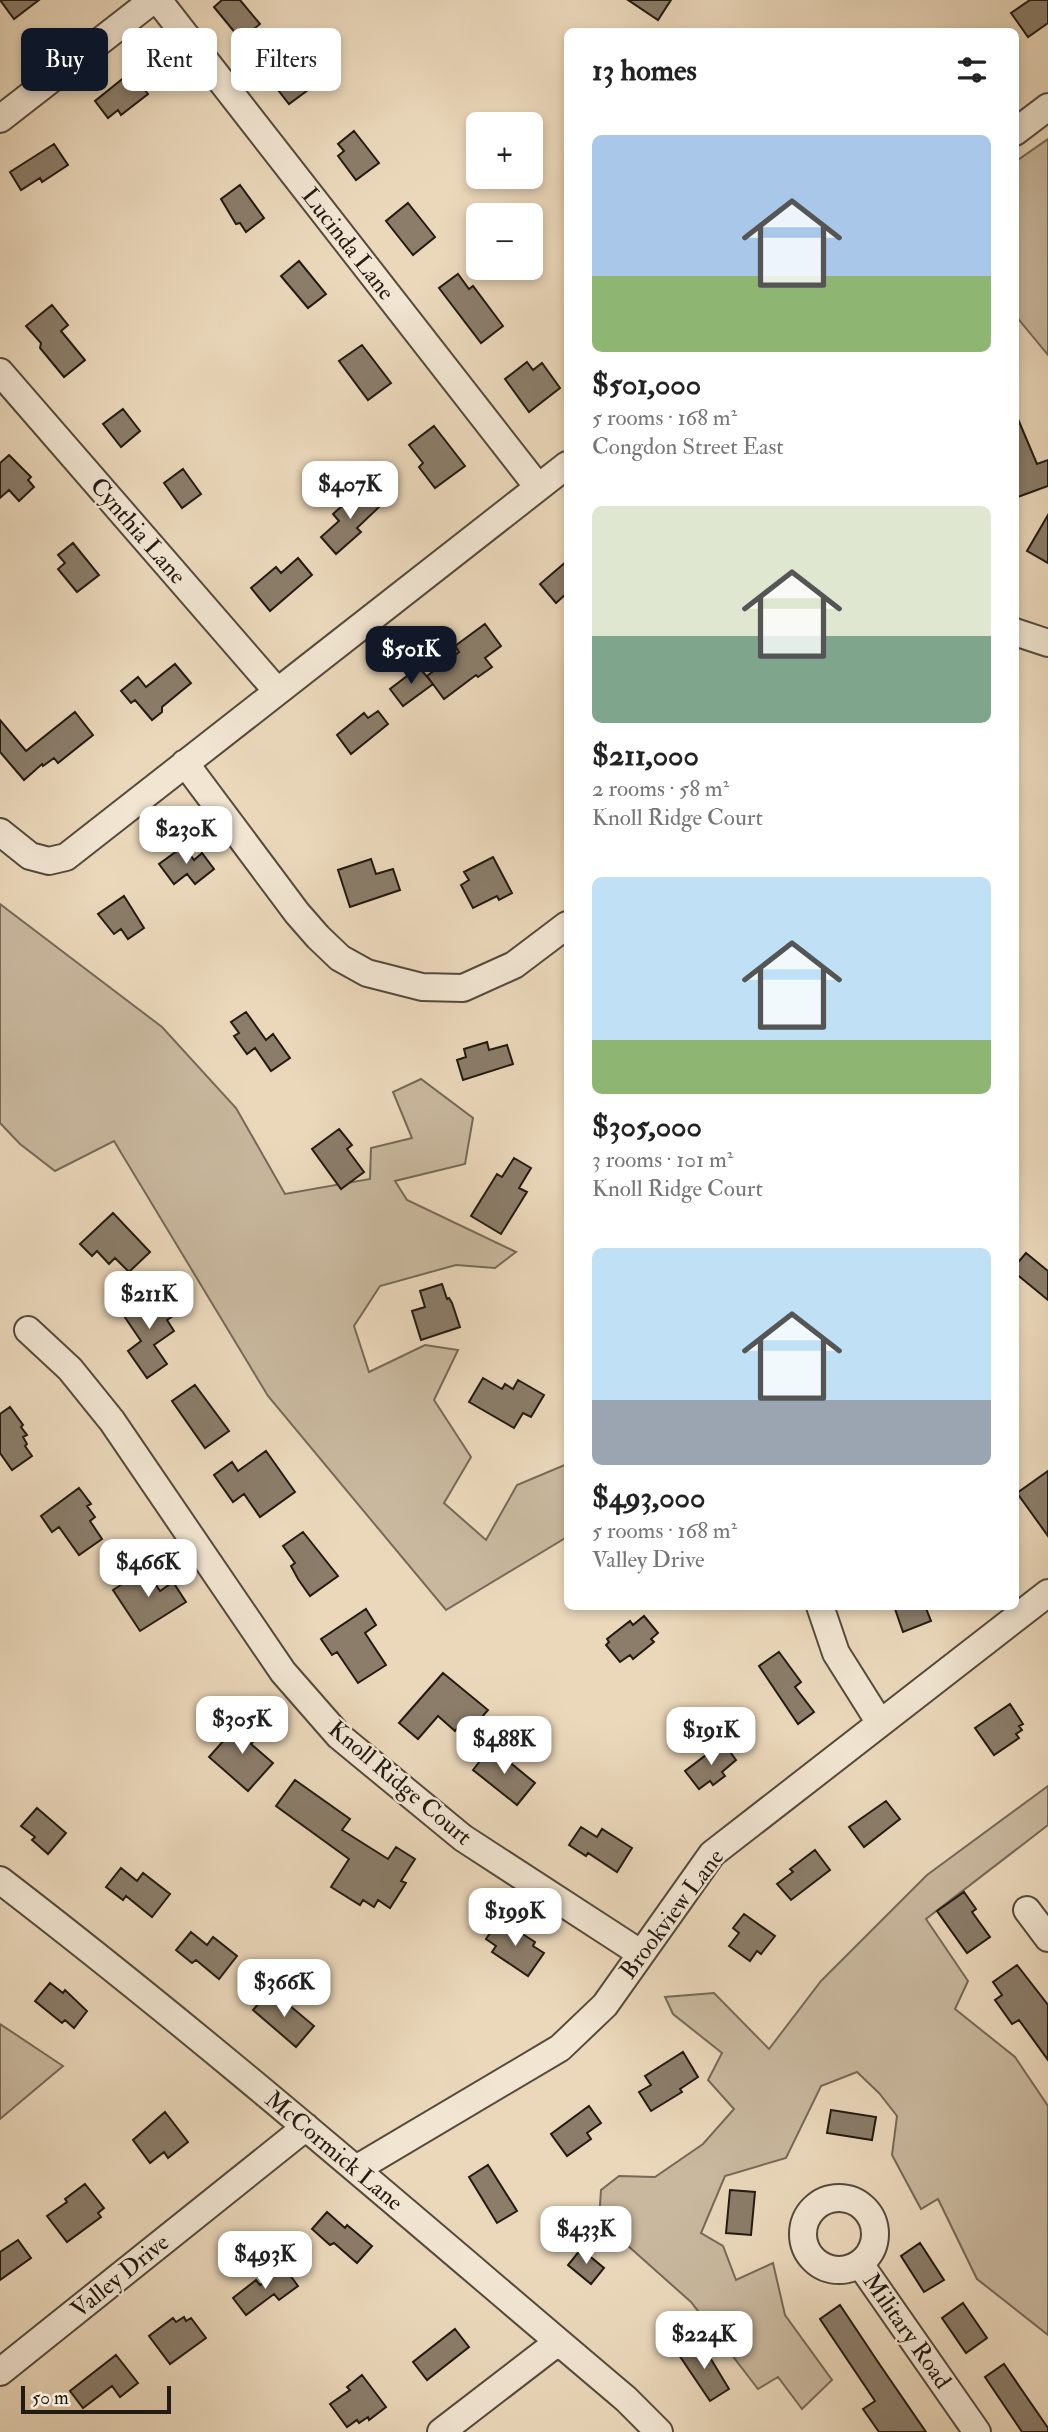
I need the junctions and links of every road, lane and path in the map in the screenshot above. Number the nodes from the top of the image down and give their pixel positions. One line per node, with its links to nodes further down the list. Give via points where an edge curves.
1 (153, 0): 4 (street)
2 (159, 0): 8 (street, Lucinda Lane)
3 (1048, 107): 5 (street)
4 (0, 119)
5 (1019, 129)
6 (0, 372): 11 (street, Cynthia Lane)
7 (564, 467): 8 (street)
8 (538, 487): 11 (street)
9 (1019, 633): 10 (street)
10 (1048, 643)
11 (277, 691): 12 (street)
12 (186, 764): 13 (street, via 66,857 49,861 30,856); 14 (street, via 318,937 340,958 367,973 422,987 463,988 514,965)
13 (0, 832)
14 (564, 927)
15 (28, 1330): 22 (street, Knoll Ridge Court, via 70,1369 105,1412 283,1672 338,1736 463,1838)
16 (1048, 1593): 18 (street, Brookview Lane)
17 (821, 1610): 18 (street, via 836,1653)
18 (880, 1723): 22 (street, Brookview Lane, via 712,1854)
19 (0, 1880): 23 (street, McCormick Lane, via 104,1959)
20 (1027, 1910): 21 (street)
21 (1048, 1938)
22 (640, 1953): 24 (street, Brookview Lane, via 605,2005 559,2048)
23 (306, 2127): 24 (street, McCormick Lane); 27 (street, Valley Drive)
24 (356, 2169): 26 (street, McCormick Lane)
25 (860, 2264): 30 (street, Military Road)
26 (558, 2342): 28 (street); 29 (street, McCormick Lane)
27 (0, 2372)
28 (441, 2432)
29 (659, 2432)
30 (977, 2432)

